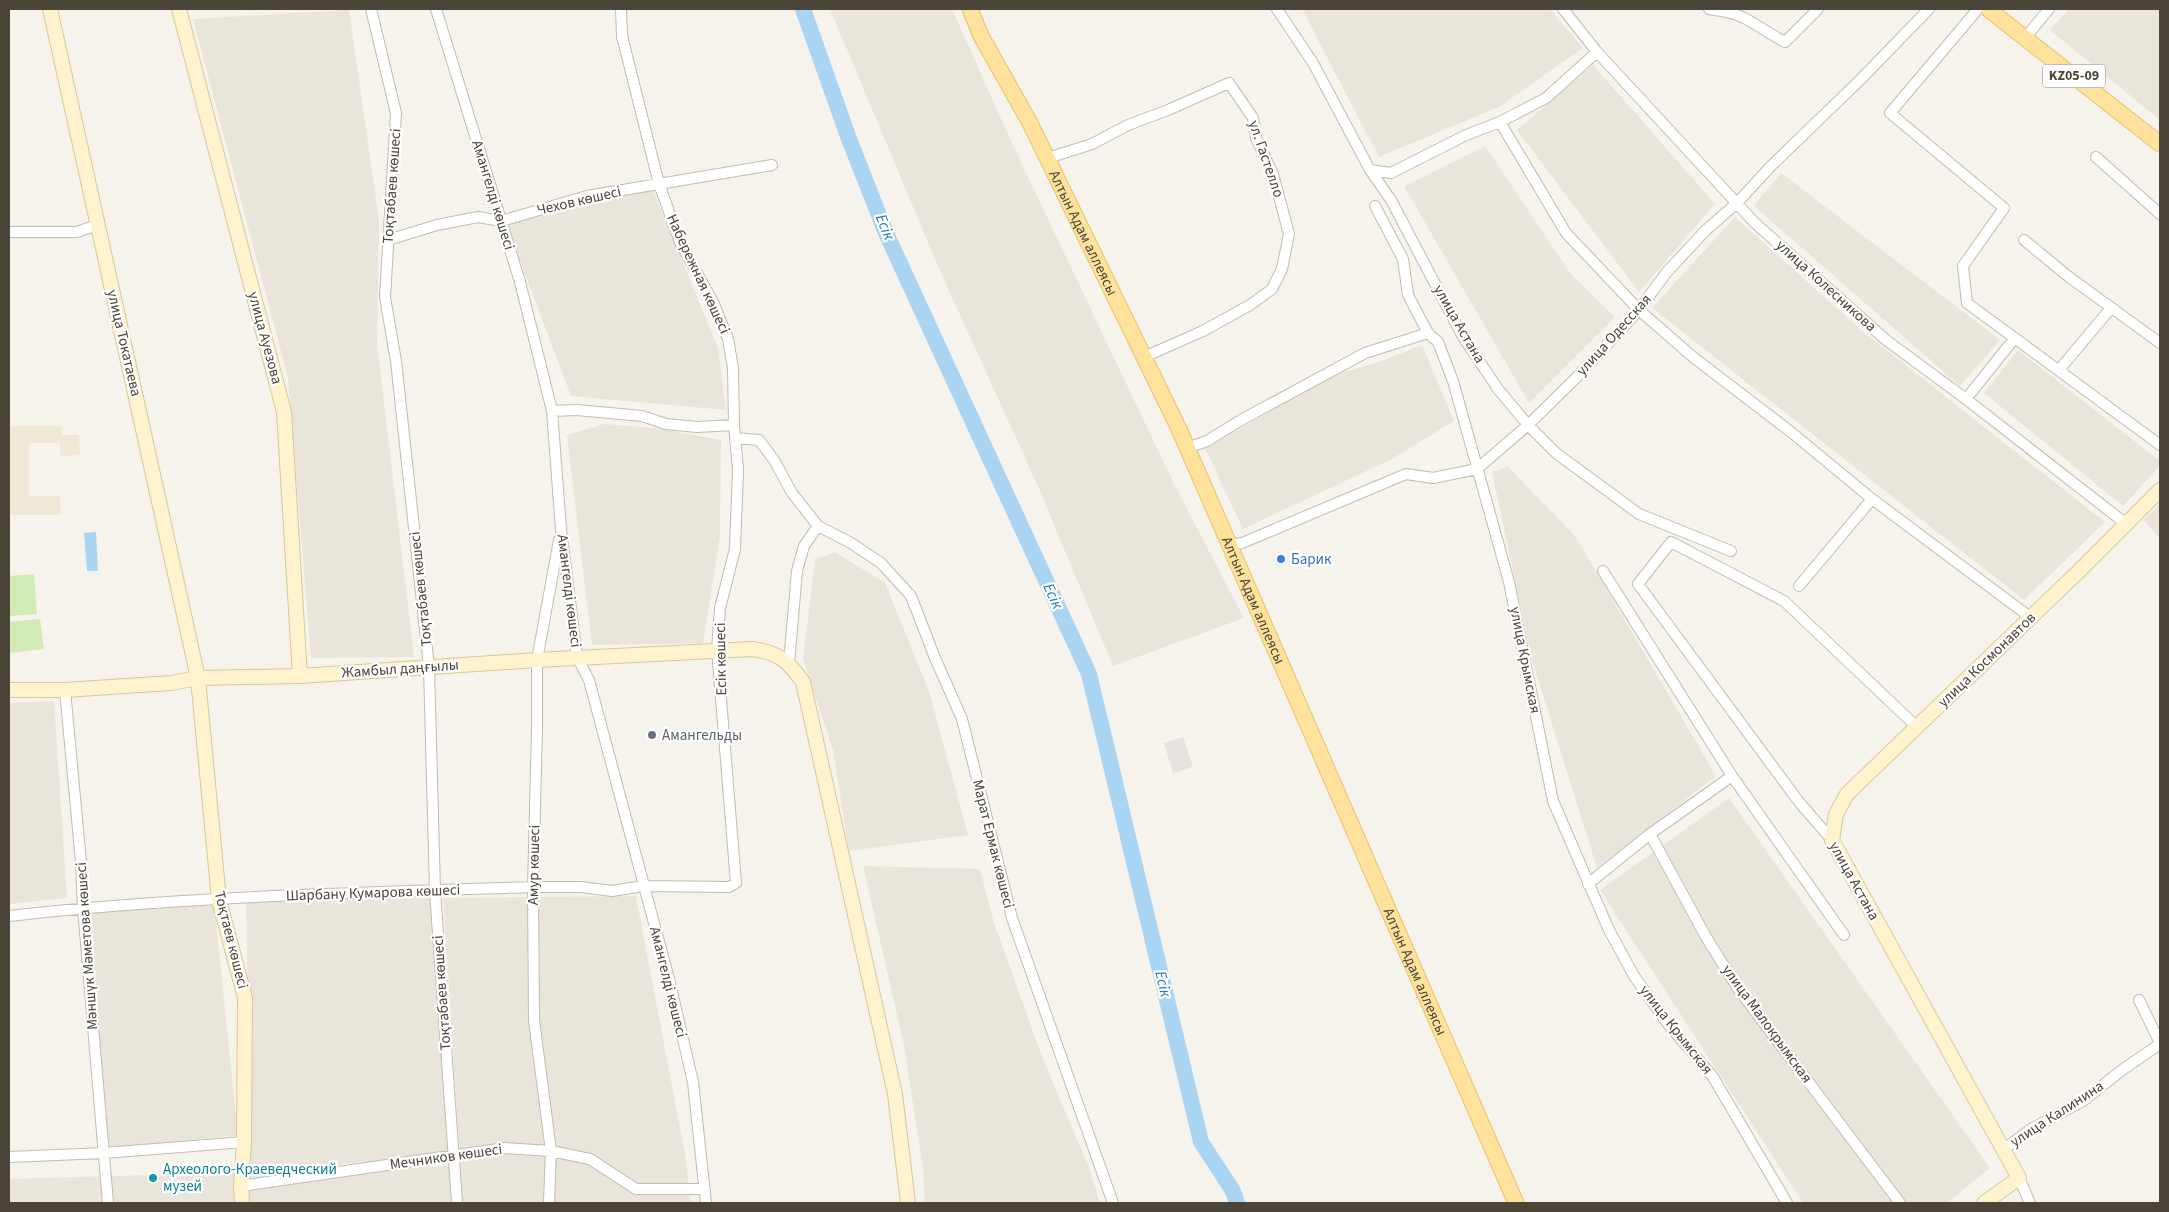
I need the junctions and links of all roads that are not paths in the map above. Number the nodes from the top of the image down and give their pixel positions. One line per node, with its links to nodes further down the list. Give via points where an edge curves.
1 (50, 9): 28 (street, улица Токатаева)
2 (179, 9): 62 (street, улица Ауезова, via 284,412)
3 (371, 9): 30 (street, Тоқтабаев көшесі, via 396,113)
4 (436, 9): 27 (street, Амангелді көшесі)
5 (621, 9): 23 (street, Набережная көшесі, via 622,36)
6 (970, 9): 19 (main road, Алтын Адам аллеясы)
7 (1277, 9): 22 (street, улица Астана, via 1313,62)
8 (1564, 9): 16 (street, улица Колесникова)
9 (1709, 9): 10 (street, via 1743,17 1785,42)
10 (1818, 9)
11 (1929, 9): 24 (street, улица Одесская)
12 (1978, 9): 35 (street, via 1890,113 2004,208 1963,266 1967,303)
13 (1988, 9): 15 (main road, KZ05-09)
14 (2049, 9): 15 (street)
15 (2025, 38): 18 (main road, KZ05-09)
16 (1597, 52): 17 (street, via 1546,98); 24 (street, улица Колесникова)
17 (1500, 122): 22 (street, via 1391,172); 33 (street, via 1566,233)
18 (2160, 144)
19 (1048, 158): 37 (main road, Алтын Адам аллеясы); 37 (street, ул. Гастелло, via 1092,144 1128,125 1230,83 1253,118 1256,138 1273,174 1289,234 1282,269 1272,289 1250,305 1203,332)
20 (2096, 158): 26 (street)
21 (772, 165): 23 (street, Чехов көшесі)
22 (1370, 170): 42 (street, улица Астана, via 1391,200 1464,337 1498,389)
23 (659, 184): 27 (street, Чехов көшесі, via 587,196); 41 (street, Набережная көшесі, via 680,242 714,304 728,339 733,368)
24 (1738, 202): 33 (street, улица Одесская, via 1705,231 1666,273); 39 (street, улица Колесникова, via 1755,223 1886,340)
25 (1375, 206): 34 (street, улица Крымская, via 1403,259 1408,295)
26 (2160, 214)
27 (501, 221): 30 (street, Чехов көшесі, via 478,217); 40 (street, Амангелді көшесі, via 520,282)
28 (97, 225): 29 (street, via 77,232); 63 (street, улица Токатаева)
29 (9, 232)
30 (388, 240): 61 (street, Тоқтабаев көшесі, via 385,297 396,361)
31 (2024, 240): 32 (street)
32 (2111, 308): 36 (street); 38 (street)
33 (1639, 310): 42 (street, улица Одесская); 48 (street)
34 (1428, 333): 45 (street, via 1366,353 1207,441); 46 (street, улица Крымская, via 1438,342 1454,381)
35 (2014, 339): 38 (street); 39 (street)
36 (2160, 343)
37 (1144, 357): 45 (main road, Алтын Адам аллеясы)
38 (2059, 370): 44 (street)
39 (1966, 399): 49 (street, улица Колесникова)
40 (552, 411): 41 (street, via 642,416 666,424 697,427); 51 (street, Амангелді көшесі)
41 (734, 425): 43 (street, Набережная көшесі)
42 (1528, 425): 46 (street, улица Одесская); 53 (street, улица Астана, via 1556,453 1639,514)
43 (735, 438): 50 (street, via 759,440 792,493); 57 (street, Есік көшесі, via 738,470 736,549 720,608)
44 (2160, 445)
45 (1187, 448): 52 (main road, Алтын Адам аллеясы)
46 (1478, 469): 52 (street, via 1433,478 1406,474 1242,543); 71 (street, улица Крымская, via 1509,582 1553,800)
47 (2160, 490): 49 (street, улица Космонавтов)
48 (1872, 499): 55 (street); 56 (street)
49 (2126, 523): 56 (street, улица Космонавтов)
50 (818, 526): 60 (street, via 804,546 797,571); 96 (street, Марат Ермак көшесі, via 881,563 911,596 962,719 1012,918)
51 (561, 529): 58 (street, Амангелді көшесі); 59 (street, Амур көшесі)
52 (1230, 545): 97 (main road, Алтын Адам аллеясы)
53 (1731, 551)
54 (1603, 571): 67 (street)
55 (1799, 586)
56 (2030, 618): 66 (street, улица Космонавтов)
57 (717, 650): 58 (street, Жамбыл даңғылы); 60 (street, Жамбыл даңғылы, via 770,652); 70 (street, Есік көшесі)
58 (577, 658): 59 (street, Жамбыл даңғылы); 72 (street, Амангелді көшесі, via 589,680)
59 (537, 660): 61 (street, Жамбыл даңғылы); 73 (street, Амур көшесі)
60 (789, 663): 95 (street, via 803,682 895,1094)
61 (429, 667): 62 (street, Жамбыл даңғылы); 74 (street, Тоқтабаев көшесі)
62 (300, 676): 63 (street, Жамбыл даңғылы)
63 (198, 678): 65 (street, Жамбыл даңғылы, via 171,683); 75 (street, Тоқтаев көшесі)
64 (9, 690): 65 (street, Жамбыл даңғылы)
65 (65, 690): 76 (street, Мәншүк Мәметова көшесі)
66 (1917, 727): 69 (street, улица Космонавтов, via 1847,794 1836,814); 69 (street, улица Астана, via 1784,600 1671,542 1638,584 1799,802)
67 (1732, 776): 68 (street); 78 (street)
68 (1650, 834): 71 (street); 99 (street, улица Малокрымская, via 1739,990)
69 (1832, 840): 82 (street, улица Астана)
70 (736, 883): 72 (street, Шарбану Кумарова көшесі, via 729,888)
71 (1588, 884): 98 (street, улица Крымская, via 1634,976 1668,1024 1713,1077)
72 (644, 886): 73 (street, Шарбану Кумарова көшесі, via 612,891); 89 (street, Амангелді көшесі, via 693,1082)
73 (533, 887): 74 (street, Шарбану Кумарова көшесі); 83 (street, Амур көшесі, via 534,1020)
74 (435, 891): 75 (street, Шарбану Кумарова көшесі); 85 (street, Тоқтабаев көшесі)
75 (218, 900): 76 (street, Шарбану Кумарова көшесі); 81 (street, Тоқтаев көшесі, via 245,998)
76 (83, 908): 77 (street, Шарбану Кумарова көшесі); 84 (street, Мәншүк Мәметова көшесі)
77 (9, 916)
78 (1844, 935)
79 (2139, 1000): 80 (street)
80 (2160, 1044): 82 (street, улица Калинина, via 2083,1101 2031,1129)
81 (244, 1142): 84 (street); 88 (street, Тоқтаев көшесі)
82 (2003, 1150): 87 (street, улица Астана)
83 (551, 1151): 85 (street, Мечников көшесі, via 505,1148); 89 (street, Мечников көшесі, via 590,1159 636,1189); 93 (street, Амур көшесі)
84 (104, 1153): 86 (street); 90 (street, Мәншүк Мәметова көшесі)
85 (453, 1155): 88 (street, Мечников көшесі); 92 (street, Тоқтабаев көшесі)
86 (9, 1157)
87 (2018, 1178): 100 (street); 101 (street, улица Астана)
88 (241, 1186): 91 (street, Тоқтаев көшесі)
89 (703, 1189): 94 (street, Амангелді көшесі)
90 (108, 1203)
91 (242, 1203)
92 (457, 1203)
93 (549, 1203)
94 (706, 1203)
95 (908, 1203)
96 (1114, 1203)
97 (1516, 1203)
98 (1787, 1203)
99 (1900, 1203)
100 (1984, 1203)
101 (2030, 1203)

